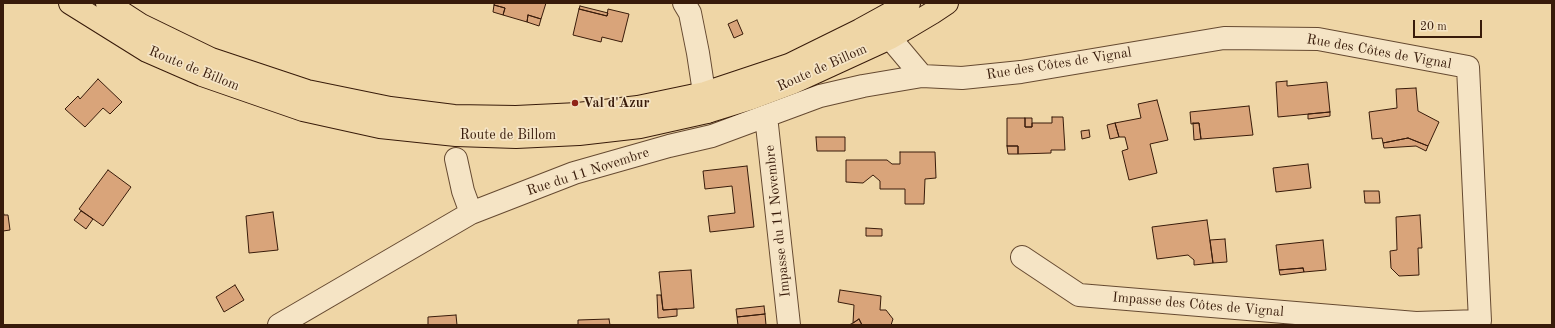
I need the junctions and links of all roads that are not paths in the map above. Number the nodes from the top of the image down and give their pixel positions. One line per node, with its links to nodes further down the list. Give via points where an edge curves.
1 (70, 3): 8 (main road, Route de Billom, via 148,51 202,75 303,110 380,127 456,135 516,137 579,134 640,127)
2 (107, 3): 8 (main road, Route de Billom, via 141,25 211,59 307,91 390,108 454,116 523,117)
3 (684, 3): 8 (street, via 690,13)
4 (909, 3): 8 (main road, Route de Billom, via 789,65)
5 (947, 3): 6 (main road, Route de Billom)
6 (890, 38): 7 (street); 8 (main road, Route de Billom, via 792,83 752,98)
7 (922, 76): 9 (street, Rue du 11 Novembre, via 820,96); 13 (street, Rue des Côtes de Vignal, via 962,78 1020,72 1224,38 1318,39 1468,68)
8 (706, 102)
9 (766, 116): 11 (street, Rue du 11 Novembre, via 712,136 574,173); 15 (street, Impasse du 11 Novembre)
10 (456, 158): 11 (street)
11 (471, 213): 14 (street, Rue du 11 Novembre)
12 (1022, 257): 13 (street, Impasse des Côtes de Vignal, via 1079,294 1416,323)
13 (1480, 321)
14 (279, 325)
15 (789, 325)

